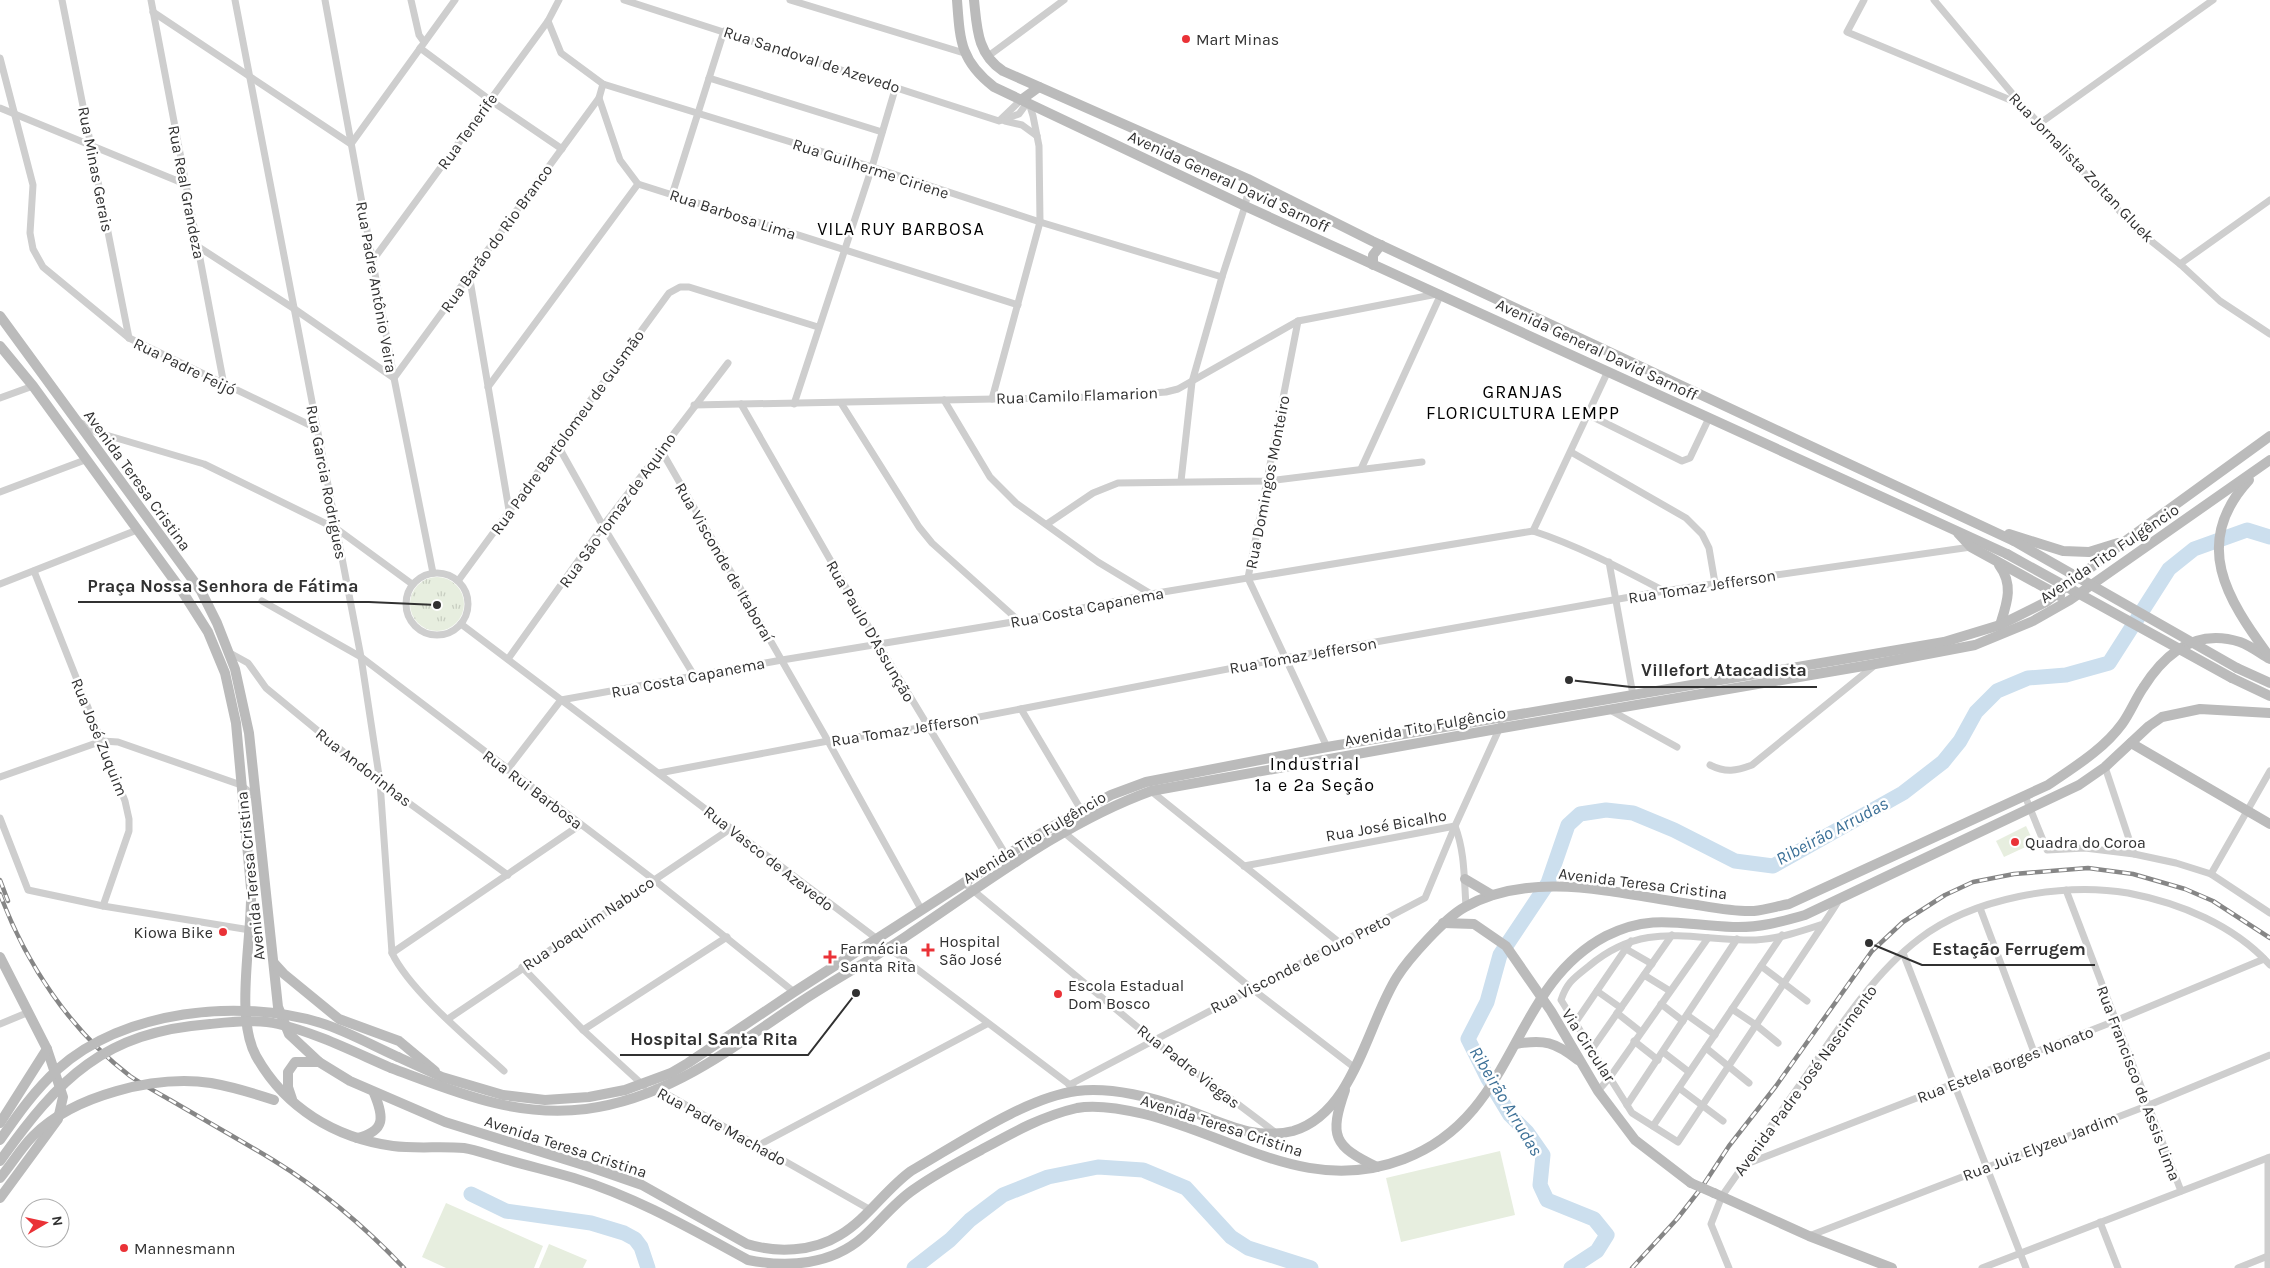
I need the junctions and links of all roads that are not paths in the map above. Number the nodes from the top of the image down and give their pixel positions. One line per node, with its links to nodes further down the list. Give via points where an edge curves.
1 (62, 0): 41 (street, Rua Minas Gerais)
2 (151, 0): 16 (street, Rua Real Grandeza)
3 (235, 0): 24 (street, Rua Garcia Rodrigues)
4 (325, 0): 40 (street, Rua Padre Antônio Veira)
5 (411, 0): 20 (street)
6 (455, 0): 20 (street)
7 (560, 0): 17 (street, Rua Tenerife)
8 (624, 0): 18 (street, Rua Sandoval de Azevedo)
9 (790, 0): 21 (street)
10 (956, 0): 21 (main road, Avenida General David Sarnoff)
11 (974, 0): 19 (main road, Avenida General David Sarnoff)
12 (1064, 0): 22 (street)
13 (1864, 0): 32 (street, via 1847,32)
14 (1934, 0): 32 (street, Rua Jornalista Zoltan Gluek)
15 (2213, 0): 37 (street)
16 (153, 12): 24 (street); 45 (street, Rua Real Grandeza)
17 (548, 21): 26 (street, Rua Guilherme Ciriene, via 561,53); 30 (street, Rua Tenerife)
18 (724, 31): 25 (street); 27 (street, Rua Sandoval de Azevedo)
19 (980, 43): 21 (main road, via 969,44); 22 (main road, Avenida General David Sarnoff)
20 (422, 45): 30 (street); 40 (street)
21 (964, 53): 31 (main road, Avenida General David Sarnoff, via 978,74 994,87)
22 (986, 57): 28 (main road, Avenida General David Sarnoff, via 1002,71)
23 (0, 58): 35 (street)
24 (249, 77): 40 (street); 62 (street, Rua Garcia Rodrigues)
25 (709, 78): 34 (street); 38 (street)
26 (603, 84): 29 (street); 34 (street, Rua Guilherme Ciriene)
27 (896, 86): 36 (street, Rua Sandoval de Azevedo); 38 (street)
28 (1039, 87): 31 (main road); 44 (main road, Avenida General David Sarnoff)
29 (599, 98): 42 (street, Rua Barão do Rio Branco); 46 (street, via 620,160)
30 (490, 100): 42 (street); 55 (street, Rua Tenerife)
31 (1026, 102): 36 (street); 39 (street); 49 (main road, Avenida General David Sarnoff)
32 (2021, 104): 37 (street, Rua Jornalista Zoltan Gluek)
33 (0, 108): 35 (street)
34 (698, 113): 43 (street, Rua Guilherme Ciriene); 47 (street)
35 (16, 114): 41 (street); 67 (street, Rua Padre Feijó, via 33,186 30,233 33,249 43,267)
36 (1000, 121): 39 (street, Rua Sandoval de Azevedo, via 1022,125)
37 (2039, 124): 57 (street, Rua Jornalista Zoltan Gluek, via 2136,229)
38 (882, 132): 43 (street)
39 (1038, 136): 50 (street)
40 (351, 144): 55 (street, Rua Padre Antônio Veira)
41 (92, 146): 45 (street); 67 (street, Rua Minas Gerais)
42 (562, 149): 58 (street, Rua Barão do Rio Branco)
43 (872, 167): 50 (street, Rua Guilherme Ciriene); 53 (street)
44 (1248, 179): 49 (street); 51 (main road, Avenida General David Sarnoff)
45 (185, 184): 52 (street, Rua Real Grandeza)
46 (638, 184): 47 (street, Rua Barbosa Lima); 75 (street)
47 (672, 195): 53 (street, Rua Barbosa Lima)
48 (2270, 200): 57 (street)
49 (1245, 206): 54 (main road, Avenida General David Sarnoff); 59 (street)
50 (1040, 222): 59 (street, Rua Guilherme Ciriene); 61 (street)
51 (1376, 243): 54 (main road); 56 (main road); 101 (main road, Avenida General David Sarnoff)
52 (197, 246): 62 (street); 73 (street, Rua Real Grandeza)
53 (844, 250): 61 (street, Rua Barbosa Lima); 65 (street)
54 (1362, 259): 56 (main road, Avenida General David Sarnoff)
55 (373, 260): 71 (street, Rua Padre Antônio Veira)
56 (1373, 264): 60 (main road, Avenida General David Sarnoff)
57 (2180, 264): 66 (street, Rua Jornalista Zoltan Gluek, via 2220,301)
58 (469, 274): 71 (street, Rua Barão do Rio Branco); 75 (street)
59 (1222, 277): 72 (street)
60 (1440, 294): 64 (street, Rua Camilo Flamarion); 70 (main road, Avenida General David Sarnoff); 94 (street)
61 (1018, 305): 77 (street)
62 (293, 308): 71 (street); 86 (street, Rua Garcia Rodrigues)
63 (0, 316): 85 (main road, Avenida Teresa Cristina)
64 (1298, 322): 72 (street, Rua Camilo Flamarion); 96 (street, Rua Domingos Monteiro)
65 (818, 326): 81 (street); 88 (street, Rua Padre Bartolomeu de Gusmão, via 680,287 669,293)
66 (2270, 334)
67 (129, 338): 73 (street, Rua Padre Feijó)
68 (0, 346): 74 (main road, Avenida Teresa Cristina)
69 (728, 363): 82 (street, Rua São Tomaz de Aquino)
70 (1608, 371): 83 (street); 84 (main road, Avenida General David Sarnoff)
71 (394, 378): 113 (street, Rua Padre Antônio Veira)
72 (1192, 382): 77 (street, Rua Camilo Flamarion, via 1166,392); 95 (street)
73 (224, 385): 86 (street, Rua Padre Feijó)
74 (33, 386): 76 (street); 91 (main road, Avenida Teresa Cristina)
75 (488, 387): 98 (street)
76 (0, 398)
77 (992, 399): 78 (street, Rua Camilo Flamarion)
78 (944, 400): 79 (street, Rua Camilo Flamarion); 99 (street, via 990,477 1016,503)
79 (841, 403): 81 (street, Rua Camilo Flamarion); 125 (street, via 932,543)
80 (741, 404): 81 (street, Rua Camilo Flamarion); 82 (street, Rua Camilo Flamarion); 128 (street, Rua Paulo D'Assunção)
81 (794, 404)
82 (694, 405): 89 (street, Rua São Tomaz de Aquino)
83 (1589, 415): 84 (street, via 1682,461 1690,458); 90 (street)
84 (1710, 418): 103 (main road, Avenida General David Sarnoff)
85 (76, 421): 102 (street, via 96,432 204,464); 129 (main road, Avenida Teresa Cristina, via 201,590)
86 (316, 428): 102 (street, Rua Garcia Rodrigues)
87 (2270, 436): 107 (main road)
88 (557, 444): 98 (street, Rua Padre Bartolomeu de Gusmão); 100 (street)
89 (661, 450): 100 (street, Rua São Tomaz de Aquino); 134 (street, Rua Visconde de Itaboraí)
90 (1571, 452): 105 (street); 116 (street, via 1686,518 1702,534 1709,548)
91 (84, 460): 97 (street); 104 (main road, Avenida Teresa Cristina)
92 (1422, 462): 94 (street)
93 (2266, 463): 123 (main road, Avenida Tito Fulgêncio); 132 (main road, via 2233,497 2226,510 2221,528 2221,570 2230,597)
94 (1362, 469): 96 (street)
95 (1181, 481): 96 (street); 99 (street, via 1118,484 1093,492)
96 (1268, 481): 114 (street, Rua Domingos Monteiro)
97 (0, 492)
98 (509, 510): 115 (street, Rua Padre Bartolomeu de Gusmão)
99 (1047, 524): 120 (street, via 1098,562)
100 (603, 526): 133 (street, Rua São Tomaz de Aquino); 136 (street)
101 (1987, 527): 107 (main road, via 2063,551 2088,552); 137 (main road, Avenida General David Sarnoff, bridge, via 2237,668)
102 (337, 529): 118 (street); 130 (street, Rua Garcia Rodrigues)
103 (1954, 529): 106 (main road); 139 (main road, Avenida General David Sarnoff, bridge, via 2007,554)
104 (138, 530): 112 (street); 158 (main road, Avenida Teresa Cristina, via 208,632 225,673 236,723)
105 (1534, 532): 110 (street, Rua Costa Capanema); 114 (street, Rua Costa Capanema)
106 (1962, 538): 108 (main road); 109 (street)
107 (2124, 542): 121 (main road, Avenida Tito Fulgêncio)
108 (1971, 547): 109 (street, Rua Tomaz Jefferson); 111 (main road)
109 (1950, 550): 116 (street, Rua Tomaz Jefferson)
110 (1609, 562): 119 (street, Rua Costa Capanema); 122 (street)
111 (1997, 562): 121 (main road); 127 (main road, via 2008,580 2009,597)
112 (34, 571): 117 (street); 146 (street, Rua José Zuquim)
113 (433, 573): 115 (street); 118 (street)
114 (1248, 578): 120 (street, Rua Costa Capanema); 131 (street, Rua Domingos Monteiro)
115 (458, 581): 126 (street, via 468,604)
116 (1714, 583): 119 (street, Rua Tomaz Jefferson)
117 (0, 584)
118 (412, 584): 126 (street, via 406,608 415,626 439,635 453,631)
119 (1664, 591): 122 (street, Rua Tomaz Jefferson)
120 (1151, 594): 125 (street, Rua Costa Capanema)
121 (2057, 594): 123 (main road); 127 (main road, Avenida Tito Fulgêncio)
122 (1617, 599): 131 (street, Rua Tomaz Jefferson); 138 (street)
123 (2070, 600): 135 (main road, Avenida Tito Fulgêncio, via 2033,622 1976,645)
124 (262, 601): 130 (street, Rua Rui Barbosa)
125 (1019, 621): 128 (street, Rua Costa Capanema)
126 (461, 624): 133 (street, Rua Vasco de Azevedo)
127 (2000, 625): 138 (main road, Avenida Tito Fulgêncio, via 1944,642)
128 (879, 646): 134 (street, Rua Costa Capanema); 145 (street, Rua Paulo D'Assunção)
129 (228, 652): 157 (street, Rua Andorinhas, via 248,663 266,688); 161 (main road, Avenida Teresa Cristina, via 250,733)
130 (361, 657): 153 (street, Rua Rui Barbosa); 157 (street, Rua Garcia Rodrigues)
131 (1285, 658): 141 (street, Rua Tomaz Jefferson); 149 (street, Rua Domingos Monteiro)
132 (2270, 658): 160 (main road, Avenida Teresa Cristina, via 2242,643 2223,638 2198,640 2175,650 2157,668 2122,725 2087,759)
133 (508, 659): 140 (street, Rua Vasco de Azevedo)
134 (782, 660): 136 (street, Rua Costa Capanema); 147 (street, Rua Visconde de Itaboraí)
135 (1875, 664): 142 (main road, Avenida Tito Fulgêncio); 151 (street, via 1752,765 1730,771)
136 (695, 677): 140 (street, Rua Costa Capanema)
137 (2270, 682)
138 (1633, 695): 144 (main road, Avenida Tito Fulgêncio)
139 (2270, 696)
140 (561, 700): 153 (street); 155 (street, Rua Vasco de Azevedo)
141 (1021, 709): 145 (street, Rua Tomaz Jefferson); 163 (street)
142 (1610, 709): 144 (main road, Avenida Tito Fulgêncio); 150 (street)
143 (2270, 713): 148 (main road, Avenida Teresa Cristina, via 2182,711 2162,717)
144 (1501, 723): 149 (main road, Avenida Tito Fulgêncio); 159 (main road, Avenida Tito Fulgêncio); 170 (street)
145 (927, 727): 147 (street, Rua Tomaz Jefferson); 174 (street, Rua Paulo D'Assunção)
146 (102, 741): 156 (street); 158 (street, via 118,742); 185 (street, Rua José Zuquim, via 126,801 129,818 128,831)
147 (828, 741): 155 (street, Rua Tomaz Jefferson); 188 (street, Rua Visconde de Itaboraí)
148 (2131, 743): 152 (main road, Avenida Teresa Cristina); 164 (main road)
149 (1327, 747): 163 (main road, Avenida Tito Fulgêncio, via 1146,782)
150 (1677, 747)
151 (1710, 765)
152 (2104, 767): 162 (main road, Avenida Teresa Cristina, via 2079,785); 173 (street)
153 (507, 770): 169 (street, Rua Rui Barbosa)
154 (2270, 771): 164 (street)
155 (659, 773): 171 (street, Rua Vasco de Azevedo)
156 (0, 778)
157 (380, 782): 177 (street, Rua Andorinhas); 204 (street, Rua Garcia Rodrigues)
158 (241, 785): 161 (street); 193 (main road, Avenida Teresa Cristina, via 251,888)
159 (1152, 791): 166 (main road, Avenida Tito Fulgêncio); 175 (street)
160 (2025, 796): 162 (street); 183 (main road, Avenida Teresa Cristina, via 1789,904 1753,911 1555,885)
161 (257, 799): 208 (main road, Avenida Teresa Cristina)
162 (2031, 809): 173 (street, via 2047,850 2085,848); 184 (main road, Avenida Teresa Cristina)
163 (1082, 810): 166 (street); 167 (main road, Avenida Tito Fulgêncio)
164 (2247, 810): 168 (main road); 176 (street)
165 (0, 818): 185 (street, via 28,890)
166 (1087, 820): 172 (main road, Avenida Tito Fulgêncio)
167 (1056, 824): 172 (street); 174 (main road, Avenida Tito Fulgêncio)
168 (2270, 824)
169 (580, 825): 177 (street); 178 (street, Rua Rui Barbosa)
170 (1455, 826): 175 (street, Rua José Bicalho); 179 (street, Rua José Bicalho, via 1460,838); 201 (street, Rua Visconde de Ouro Preto, via 1425,898)
171 (730, 829): 178 (street, Rua Joaquim Nabuco); 198 (street, Rua Vasco de Azevedo)
172 (1063, 833): 182 (main road, Avenida Tito Fulgêncio); 215 (street)
173 (2134, 854): 176 (street)
174 (1006, 855): 180 (main road, Avenida Tito Fulgêncio)
175 (1244, 866): 201 (street)
176 (2212, 874): 189 (street)
177 (508, 875): 204 (street)
178 (653, 879): 196 (street, Rua Rui Barbosa); 212 (street, Rua Joaquim Nabuco)
179 (1465, 879): 183 (main road); 186 (street, Rua José Bicalho)
180 (963, 882): 182 (street, Rua Padre Viegas); 188 (main road, Avenida Tito Fulgêncio)
181 (2066, 890): 187 (street, Avenida Padre José Nascimento, via 2034,893); 207 (street, Avenida Padre José Nascimento, via 2110,890 2181,908 2216,923); 227 (street, Rua Francisco de Assis Lima)
182 (973, 891): 202 (main road, Avenida Tito Fulgêncio); 235 (street, Rua Padre Viegas)
183 (1492, 895): 186 (main road, Avenida Teresa Cristina)
184 (1840, 898): 191 (street); 219 (main road, Avenida Teresa Cristina, via 1805,915 1759,926 1731,927 1673,920 1642,924 1608,935 1564,966)
185 (104, 906): 193 (street)
186 (1466, 906): 190 (main road, Avenida Teresa Cristina); 192 (main road)
187 (1980, 908): 205 (street, Avenida Padre José Nascimento, via 1948,920); 243 (street)
188 (922, 909): 198 (main road, Avenida Tito Fulgêncio)
189 (2270, 912)
190 (1444, 923): 192 (main road); 250 (main road, Avenida Teresa Cristina, via 1397,977)
191 (1823, 924): 195 (street, Via Circular); 214 (street)
192 (1477, 925): 219 (main road, via 1506,946)
193 (250, 930): 264 (main road, Avenida Teresa Cristina, via 246,998 248,1030 256,1056)
194 (1672, 935): 197 (street, Via Circular); 200 (street, Via Circular); 209 (street)
195 (1782, 935): 199 (street, Via Circular, via 1758,940); 211 (street)
196 (727, 937): 218 (street, Rua Rui Barbosa); 232 (street)
197 (1708, 938): 199 (street, Via Circular); 217 (street)
198 (874, 939): 202 (street, Rua Vasco de Azevedo); 218 (main road, Avenida Tito Fulgêncio)
199 (1737, 939): 225 (street)
200 (1632, 940): 203 (street); 228 (street, Via Circular, via 1600,956 1566,984 1560,1000)
201 (1340, 943): 215 (street, Rua Visconde de Ouro Preto)
202 (888, 948): 230 (street, Rua Vasco de Azevedo); 259 (main road, Avenida Tito Fulgêncio, via 801,1001 694,1074)
203 (1626, 949): 209 (street); 216 (street)
204 (392, 953): 226 (street, Rua Garcia Rodrigues, via 398,967)
205 (1903, 953): 255 (street); 276 (street, Avenida Padre José Nascimento, via 1840,1025)
206 (0, 957): 224 (main road)
207 (2264, 959): 210 (street, Avenida Padre José Nascimento); 227 (street, Rua Estela Borges Nonato)
208 (274, 963): 246 (main road, Avenida Teresa Cristina, via 278,1007 290,1034); 252 (main road, via 338,1019 399,1041)
209 (1652, 964): 213 (street)
210 (2270, 965)
211 (1761, 966): 214 (street); 222 (street)
212 (522, 967): 226 (street, Rua Joaquim Nabuco); 232 (street, Rua Padre Machado)
213 (1644, 974): 217 (street); 223 (street)
214 (1784, 983): 220 (street); 231 (street)
215 (1251, 988): 235 (street, Rua Visconde de Ouro Preto); 250 (street)
216 (1597, 990): 223 (street); 228 (street)
217 (1670, 991): 221 (street)
218 (794, 992): 257 (main road, Avenida Tito Fulgêncio, via 688,1063)
219 (1542, 997): 238 (main road, Avenida Teresa Cristina); 247 (main road)
220 (1807, 1001)
221 (1661, 1004): 225 (street); 233 (street)
222 (1732, 1009): 231 (street); 234 (street)
223 (1619, 1011): 233 (street); 241 (street)
224 (29, 1012): 229 (street); 240 (main road)
225 (1685, 1018): 234 (street); 242 (street)
226 (448, 1019): 249 (street, Rua Garcia Rodrigues)
227 (2115, 1021): 243 (street, Rua Estela Borges Nonato); 263 (street, Rua Francisco de Assis Lima)
228 (1575, 1023): 241 (street, Via Circular)
229 (0, 1024)
230 (987, 1024): 256 (street, Rua Vasco de Azevedo); 273 (street)
231 (1756, 1025): 237 (street); 248 (street)
232 (583, 1030): 257 (street, Rua Padre Machado)
233 (1641, 1032): 236 (street)
234 (1715, 1035): 239 (street)
235 (1153, 1040): 256 (street, Rua Visconde de Ouro Preto); 270 (street, Rua Padre Viegas)
236 (1634, 1041): 245 (street); 253 (street)
237 (1778, 1043)
238 (1516, 1044): 247 (main road, via 1548,1042 1560,1046); 277 (main road, Avenida Teresa Cristina, via 1476,1109 1452,1132 1404,1159)
239 (1706, 1048): 248 (street); 251 (street)
240 (47, 1049): 268 (main road); 282 (main road, via 63,1097 58,1120)
241 (1592, 1049): 253 (street, Via Circular)
242 (1663, 1052): 245 (street); 251 (street)
243 (2034, 1052): 255 (street, Rua Estela Borges Nonato)
244 (2270, 1055): 263 (street, Rua Juiz Elyzeu Jardim)
245 (1658, 1060): 265 (street)
246 (319, 1062): 262 (main road, Avenida Teresa Cristina); 264 (main road, via 295,1062 288,1072 288,1087)
247 (1582, 1064): 261 (main road)
248 (1729, 1065): 254 (street); 266 (street)
249 (504, 1071)
250 (1353, 1071): 270 (main road, Avenida Teresa Cristina, via 1326,1111 1314,1121); 277 (main road, via 1336,1116 1335,1128 1340,1143 1353,1156)
251 (1689, 1072): 258 (street)
252 (442, 1077): 257 (main road, Avenida Tito Fulgêncio, via 503,1095 545,1100 589,1097); 272 (main road, Avenida Tito Fulgêncio, bridge, via 322,1023 273,1012 230,1010 184,1014 133,1027 93,1045 59,1068 27,1100)
253 (1610, 1077): 261 (street); 265 (street, Via Circular)
254 (1749, 1083)
255 (1954, 1083): 276 (street, Rua Estela Borges Nonato); 278 (street)
256 (1069, 1084): 260 (street, Rua Vasco de Azevedo)
257 (641, 1085): 259 (street, Rua Padre Machado)
258 (1679, 1088): 266 (street); 269 (street)
259 (660, 1089): 273 (street, Rua Padre Machado); 275 (main road, Avenida Tito Fulgêncio, bridge, via 586,1109 500,1106 277,1024 186,1025 137,1037 100,1054 66,1081 34,1113)
260 (1078, 1091): 270 (main road, Avenida Teresa Cristina, via 1121,1092 1149,1097 1243,1131); 283 (main road, Avenida Teresa Cristina, via 1023,1108 945,1152 896,1182)
261 (1598, 1091): 281 (main road, bridge, via 1635,1140 1691,1183)
262 (374, 1092): 271 (main road, via 381,1117 378,1128 372,1134); 283 (main road, Avenida Teresa Cristina, via 445,1122 642,1185 747,1244 766,1250 798,1248 831,1239)
263 (2148, 1104): 278 (street, Rua Juiz Elyzeu Jardim); 280 (street, Rua Francisco de Assis Lima)
264 (295, 1105): 271 (main road, Avenida Teresa Cristina); 279 (main road, bridge, via 210,1083 144,1085 106,1094 67,1112 33,1136)
265 (1628, 1105): 269 (street, Via Circular, via 1632,1113)
266 (1702, 1105): 267 (street); 269 (street, Via Circular, via 1678,1142)
267 (1724, 1121)
268 (0, 1123)
269 (1653, 1126)
270 (1276, 1134)
271 (354, 1139): 277 (main road, Avenida Teresa Cristina, via 394,1146 466,1148 576,1179 638,1201 748,1260 782,1266 818,1261 839,1254 860,1240 909,1193 939,1172 1029,1124 1082,1107 1121,1108 1166,1119 1283,1164 1313,1170)
272 (0, 1140)
273 (759, 1145): 283 (street, Rua Padre Machado)
274 (2269, 1157): 280 (street); 287 (street)
275 (0, 1161)
276 (1744, 1165): 281 (street, Avenida Padre José Nascimento)
277 (1377, 1167)
278 (1987, 1167): 285 (street, Rua Juiz Elyzeu Jardim); 286 (street)
279 (0, 1178)
280 (2181, 1191): 284 (street)
281 (1718, 1194): 285 (main road); 288 (street, Avenida Padre José Nascimento, via 1711,1224)
282 (0, 1198)
283 (869, 1209)
284 (2100, 1222): 286 (street); 292 (street)
285 (1809, 1236): 289 (main road)
286 (2020, 1253): 290 (street); 291 (street)
287 (2268, 1256): 293 (street); 294 (street)
288 (1729, 1268)
289 (1892, 1268)
290 (1982, 1268)
291 (2026, 1268)
292 (2118, 1268)
293 (2238, 1268)
294 (2268, 1268)

